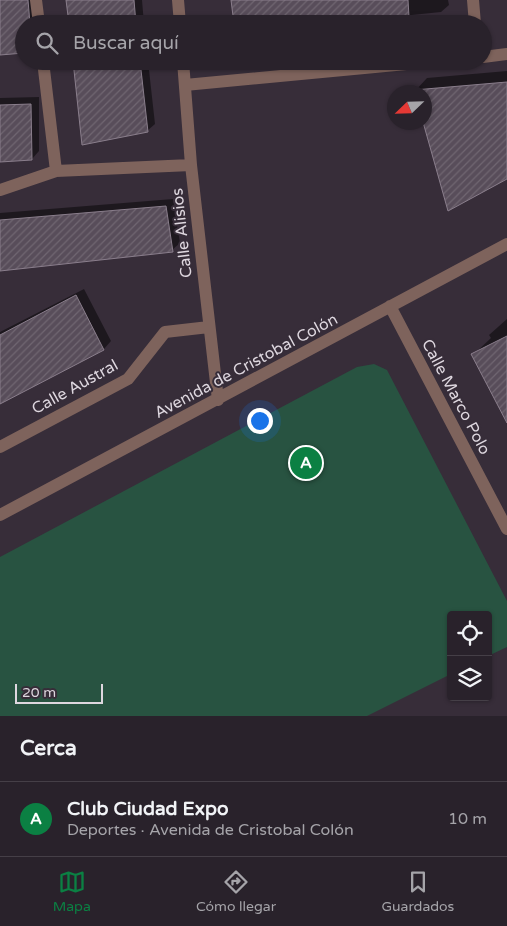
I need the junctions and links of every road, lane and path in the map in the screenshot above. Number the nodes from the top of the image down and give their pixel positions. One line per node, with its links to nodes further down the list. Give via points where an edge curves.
1 (36, 0): 4 (street)
2 (178, 0): 5 (street)
3 (473, 0): 6 (street)
4 (38, 15)
5 (179, 15)
6 (474, 15)
7 (507, 54): 8 (street)
8 (492, 56)
9 (44, 70): 14 (street)
10 (184, 70): 12 (street, Calle Alisios)
11 (343, 70): 12 (street)
12 (185, 85): 13 (street, Calle Alisios)
13 (191, 165): 14 (street); 18 (street, Calle Alisios)
14 (56, 171): 15 (street)
15 (0, 190)
16 (507, 244): 17 (street, Avenida de Cristobal Colón)
17 (390, 306): 19 (street, Avenida de Cristobal Colón); 22 (street, Calle Marco Polo)
18 (209, 327): 19 (street, Calle Alisios); 20 (street, Calle Austral, via 165,332 128,379)
19 (218, 400): 21 (street, Avenida de Cristobal Colón)
20 (0, 447)
21 (0, 515)
22 (507, 528)

